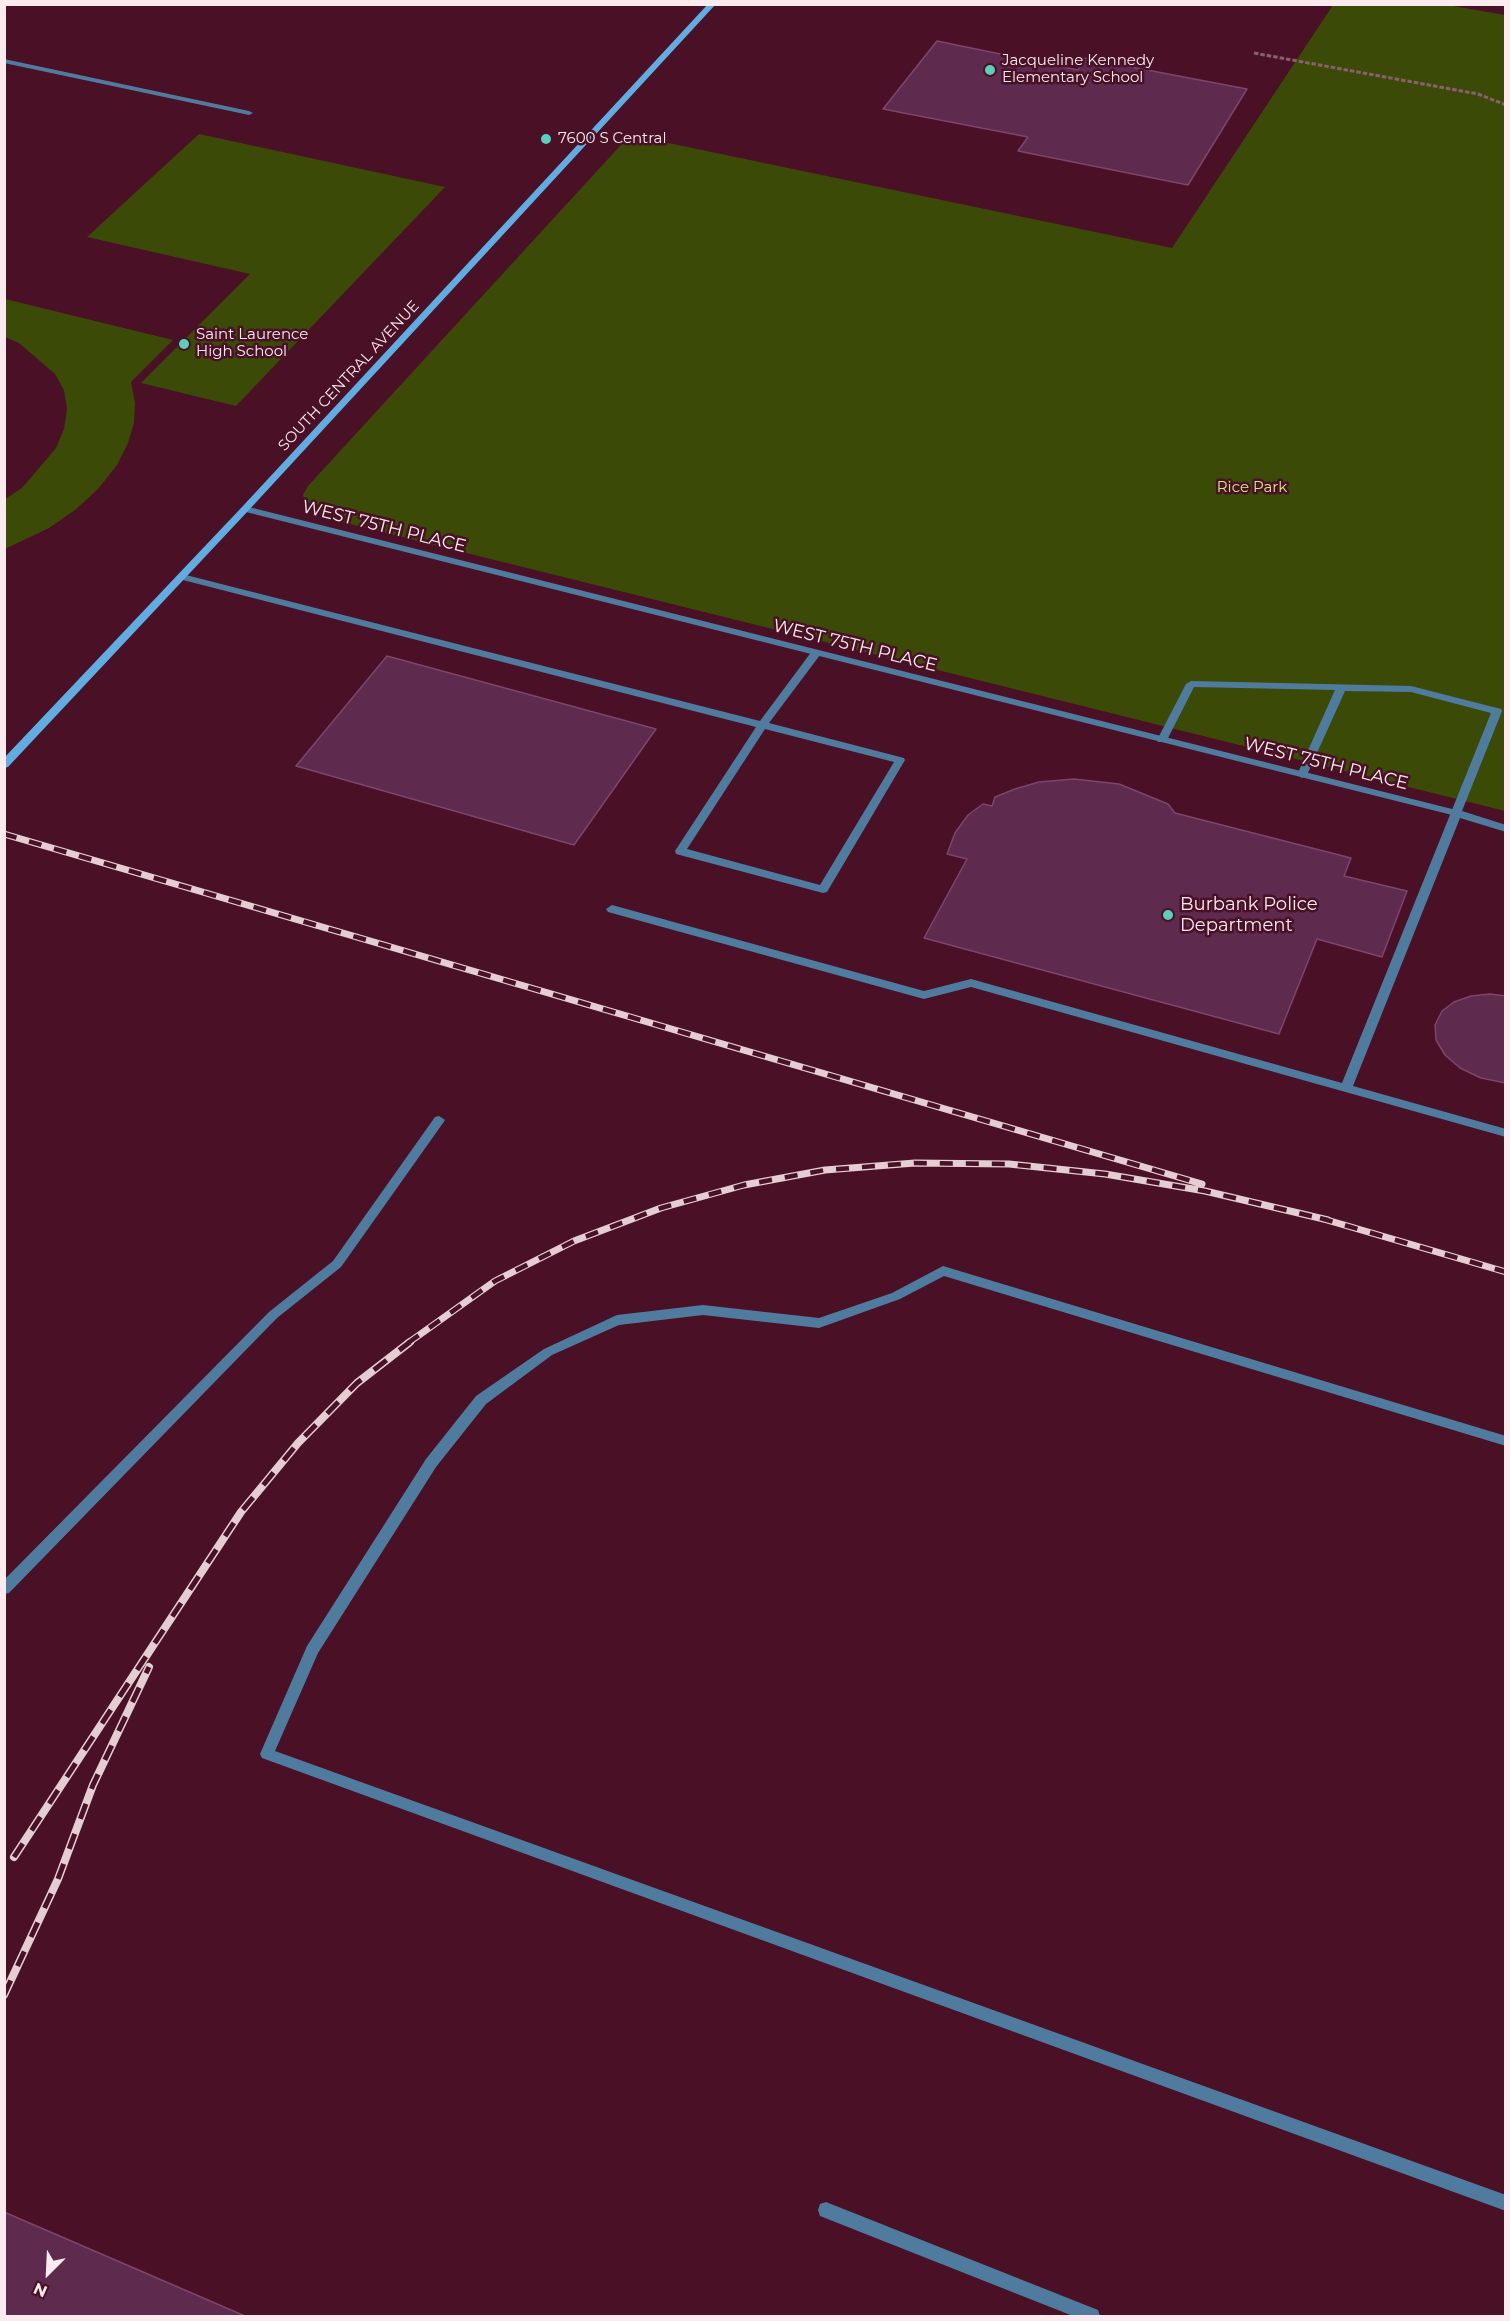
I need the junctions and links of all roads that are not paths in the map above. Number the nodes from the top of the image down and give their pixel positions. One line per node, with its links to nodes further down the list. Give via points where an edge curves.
1 (713, 4): 4 (street, SOUTH CENTRAL AVENUE)
2 (4, 61): 3 (street)
3 (249, 113)
4 (246, 509): 5 (street, SOUTH CENTRAL AVENUE); 6 (street, WEST 75TH PLACE)
5 (182, 577): 8 (street); 10 (street, SOUTH CENTRAL AVENUE)
6 (816, 653): 8 (street); 9 (street, WEST 75TH PLACE)
7 (1341, 688): 9 (street, via 1191,684); 11 (street); 12 (street, via 1411,689 1497,711)
8 (762, 725): 8 (street, via 900,760 822,889 680,851)
9 (1162, 740): 11 (street, WEST 75TH PLACE)
10 (4, 765)
11 (1302, 775): 12 (street, WEST 75TH PLACE)
12 (1456, 813): 13 (street, WEST 75TH PLACE); 15 (street)
13 (1506, 829)
14 (612, 909): 15 (street, via 924,995 971,983)
15 (1346, 1088): 17 (street)
16 (439, 1120): 19 (street, via 337,1264 273,1315)
17 (1506, 1133)
18 (1506, 1441): 20 (street, via 943,1271 896,1296 819,1323 703,1310 616,1320 548,1352 481,1400 431,1463 312,1650 267,1754)
19 (4, 1589)
20 (1506, 2203)
21 (826, 2210): 22 (street)
22 (1092, 2316)

